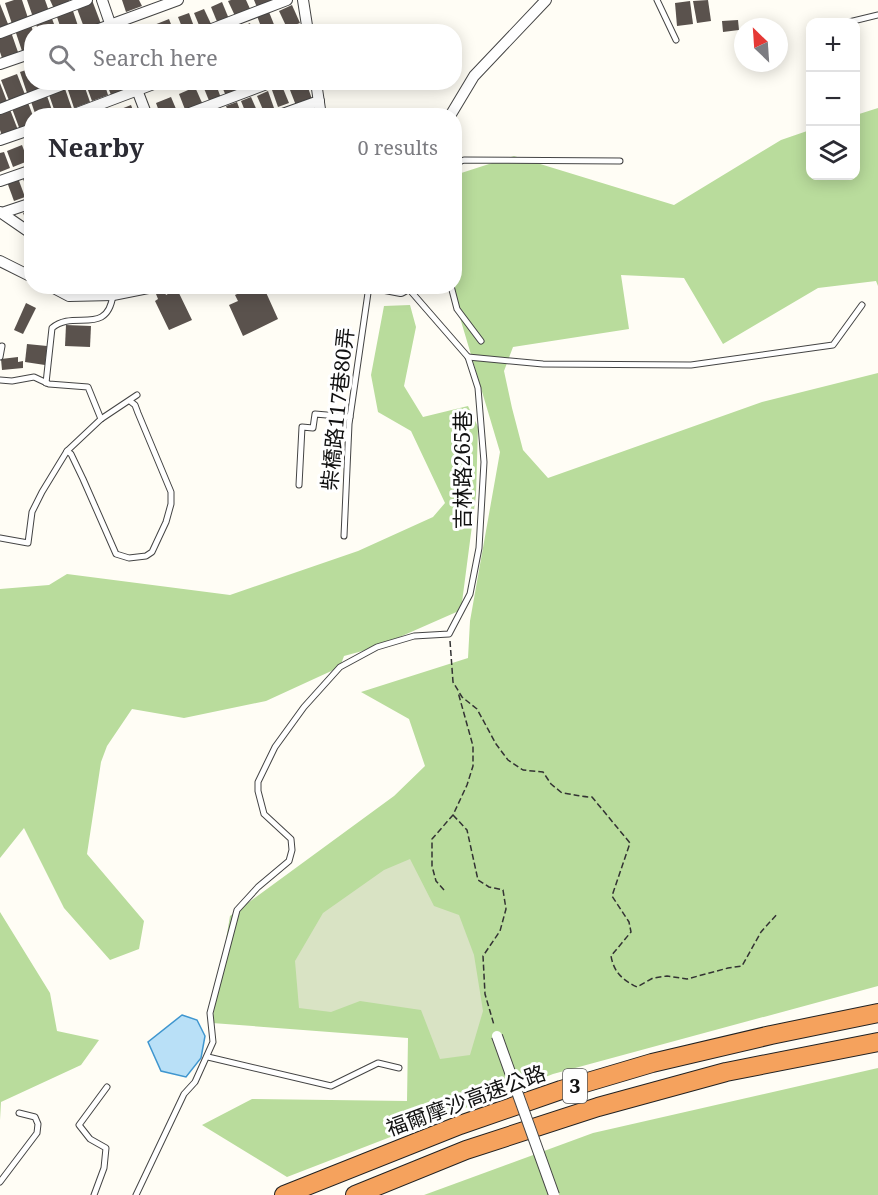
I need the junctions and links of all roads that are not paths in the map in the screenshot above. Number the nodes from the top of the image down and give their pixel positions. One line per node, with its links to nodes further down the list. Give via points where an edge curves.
1 (87, 0): 14 (street)
2 (102, 0): 10 (street)
3 (178, 0): 11 (street)
4 (287, 0): 12 (street)
5 (303, 0): 13 (street)
6 (546, 0): 29 (street, via 474,76)
7 (657, 0): 15 (lane)
8 (878, 15): 9 (lane)
9 (860, 19)
10 (111, 24)
11 (121, 24)
12 (225, 24)
13 (304, 24)
14 (0, 33)
15 (676, 40)
16 (24, 56): 17 (street)
17 (0, 64)
18 (49, 90): 30 (street)
19 (129, 90): 24 (street)
20 (137, 90): 25 (street)
21 (251, 90): 26 (street)
22 (317, 90): 23 (street)
23 (319, 101): 27 (street); 28 (street)
24 (87, 108)
25 (144, 108)
26 (203, 108)
27 (299, 108)
28 (320, 108)
29 (455, 108)
30 (0, 109)
31 (24, 132): 32 (street)
32 (0, 140)
33 (462, 161): 34 (lane)
34 (620, 161)
35 (24, 173): 36 (street)
36 (0, 181)
37 (24, 206): 38 (street)
38 (1, 213): 39 (street)
39 (24, 229)
40 (0, 261): 41 (street)
41 (24, 273)
42 (65, 294): 47 (street)
43 (118, 294): 47 (street)
44 (368, 294): 57 (lane, 柴橋路117巷80弄)
45 (415, 294): 52 (lane, 吉林路265巷)
46 (453, 294): 49 (lane, via 457,309)
47 (113, 295): 54 (lane, via 103,317 65,321 52,327)
48 (862, 305): 52 (lane, via 833,345 691,365 543,364)
49 (481, 340)
50 (2, 346): 51 (lane)
51 (0, 357)
52 (468, 357): 66 (lane, 吉林路265巷, via 478,388 484,462 479,548 470,594 449,634 414,636 377,647 340,666 275,747 258,782 258,791 264,814 291,839 292,850 289,861 258,886 237,910 210,1013 213,1042)
53 (0, 380): 54 (lane, via 34,377)
54 (46, 383): 58 (lane, via 88,387)
55 (137, 395): 56 (lane)
56 (130, 401): 58 (lane); 59 (lane, via 171,492 166,522 152,552 129,558 116,554 83,478)
57 (350, 417): 60 (lane, via 315,414 313,428 302,427); 61 (lane, 柴橋路117巷80弄)
58 (101, 419): 59 (lane)
59 (67, 452): 62 (lane, via 32,512 28,543)
60 (299, 485)
61 (344, 536)
62 (0, 538)
63 (878, 1013): 73 (highway, 福爾摩沙高速公路 / 3, via 652,1063 561,1090 459,1125)
64 (497, 1036): 75 (street, bridge)
65 (878, 1042): 74 (highway, 3, via 726,1072 598,1107 466,1150)
66 (208, 1057): 67 (lane, via 331,1086 378,1063); 72 (lane, via 184,1094)
67 (399, 1068)
68 (107, 1087): 71 (lane, via 79,1125 90,1139 106,1148 104,1168)
69 (19, 1113): 70 (lane, via 35,1117 37,1133)
70 (0, 1182)
71 (94, 1195)
72 (136, 1195)
73 (284, 1195)
74 (355, 1195)
75 (554, 1195)

